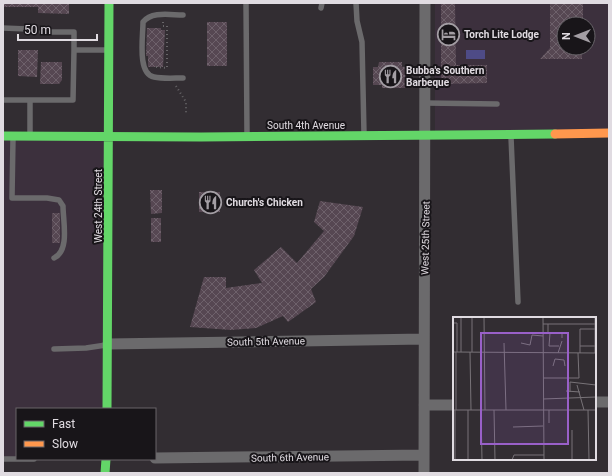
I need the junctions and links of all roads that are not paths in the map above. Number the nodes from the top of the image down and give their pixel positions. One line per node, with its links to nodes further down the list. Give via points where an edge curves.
1 (109, 3): 10 (main road, West 24th Street)
2 (246, 3): 23 (lane)
3 (356, 3): 24 (lane, via 362,42)
4 (425, 3): 14 (street, West 25th Street)
5 (182, 15): 11 (lane, via 153,15 143,22 143,67 146,74 154,78)
6 (3, 28): 7 (lane)
7 (27, 28)
8 (42, 32): 9 (lane, via 74,32)
9 (74, 50): 10 (lane); 13 (lane, via 73,100)
10 (109, 50): 22 (main road, West 24th Street)
11 (183, 78)
12 (3, 100): 13 (lane)
13 (30, 100): 21 (lane)
14 (425, 103): 15 (lane); 18 (street, West 25th Street)
15 (497, 104)
16 (609, 133): 17 (main road, South 4th Avenue)
17 (511, 134): 18 (main road, South 4th Avenue); 26 (lane)
18 (426, 135): 24 (main road, South 4th Avenue); 27 (street, West 25th Street)
19 (3, 136): 20 (main road, South 4th Avenue)
20 (13, 136): 21 (main road, South 4th Avenue); 25 (lane, via 12,198 47,198 59,200 63,206 64,248 60,256)
21 (30, 136): 22 (main road, South 4th Avenue)
22 (109, 136): 23 (main road, South 4th Avenue); 28 (main road, West 24th Street)
23 (247, 136): 24 (main road, South 4th Avenue)
24 (364, 136)
25 (54, 258)
26 (518, 302)
27 (424, 339): 28 (street, South 5th Avenue); 32 (street, West 25th Street)
28 (108, 344): 29 (lane); 34 (main road, West 24th Street)
29 (54, 349)
30 (596, 402): 31 (street)
31 (609, 402)
32 (424, 405): 33 (street); 35 (street, West 25th Street)
33 (453, 405)
34 (107, 408)
35 (424, 455): 36 (street, South 6th Avenue); 41 (street, West 25th Street)
36 (156, 458)
37 (3, 459): 38 (lane)
38 (16, 459)
39 (106, 460): 40 (main road)
40 (105, 473)
41 (424, 473)

